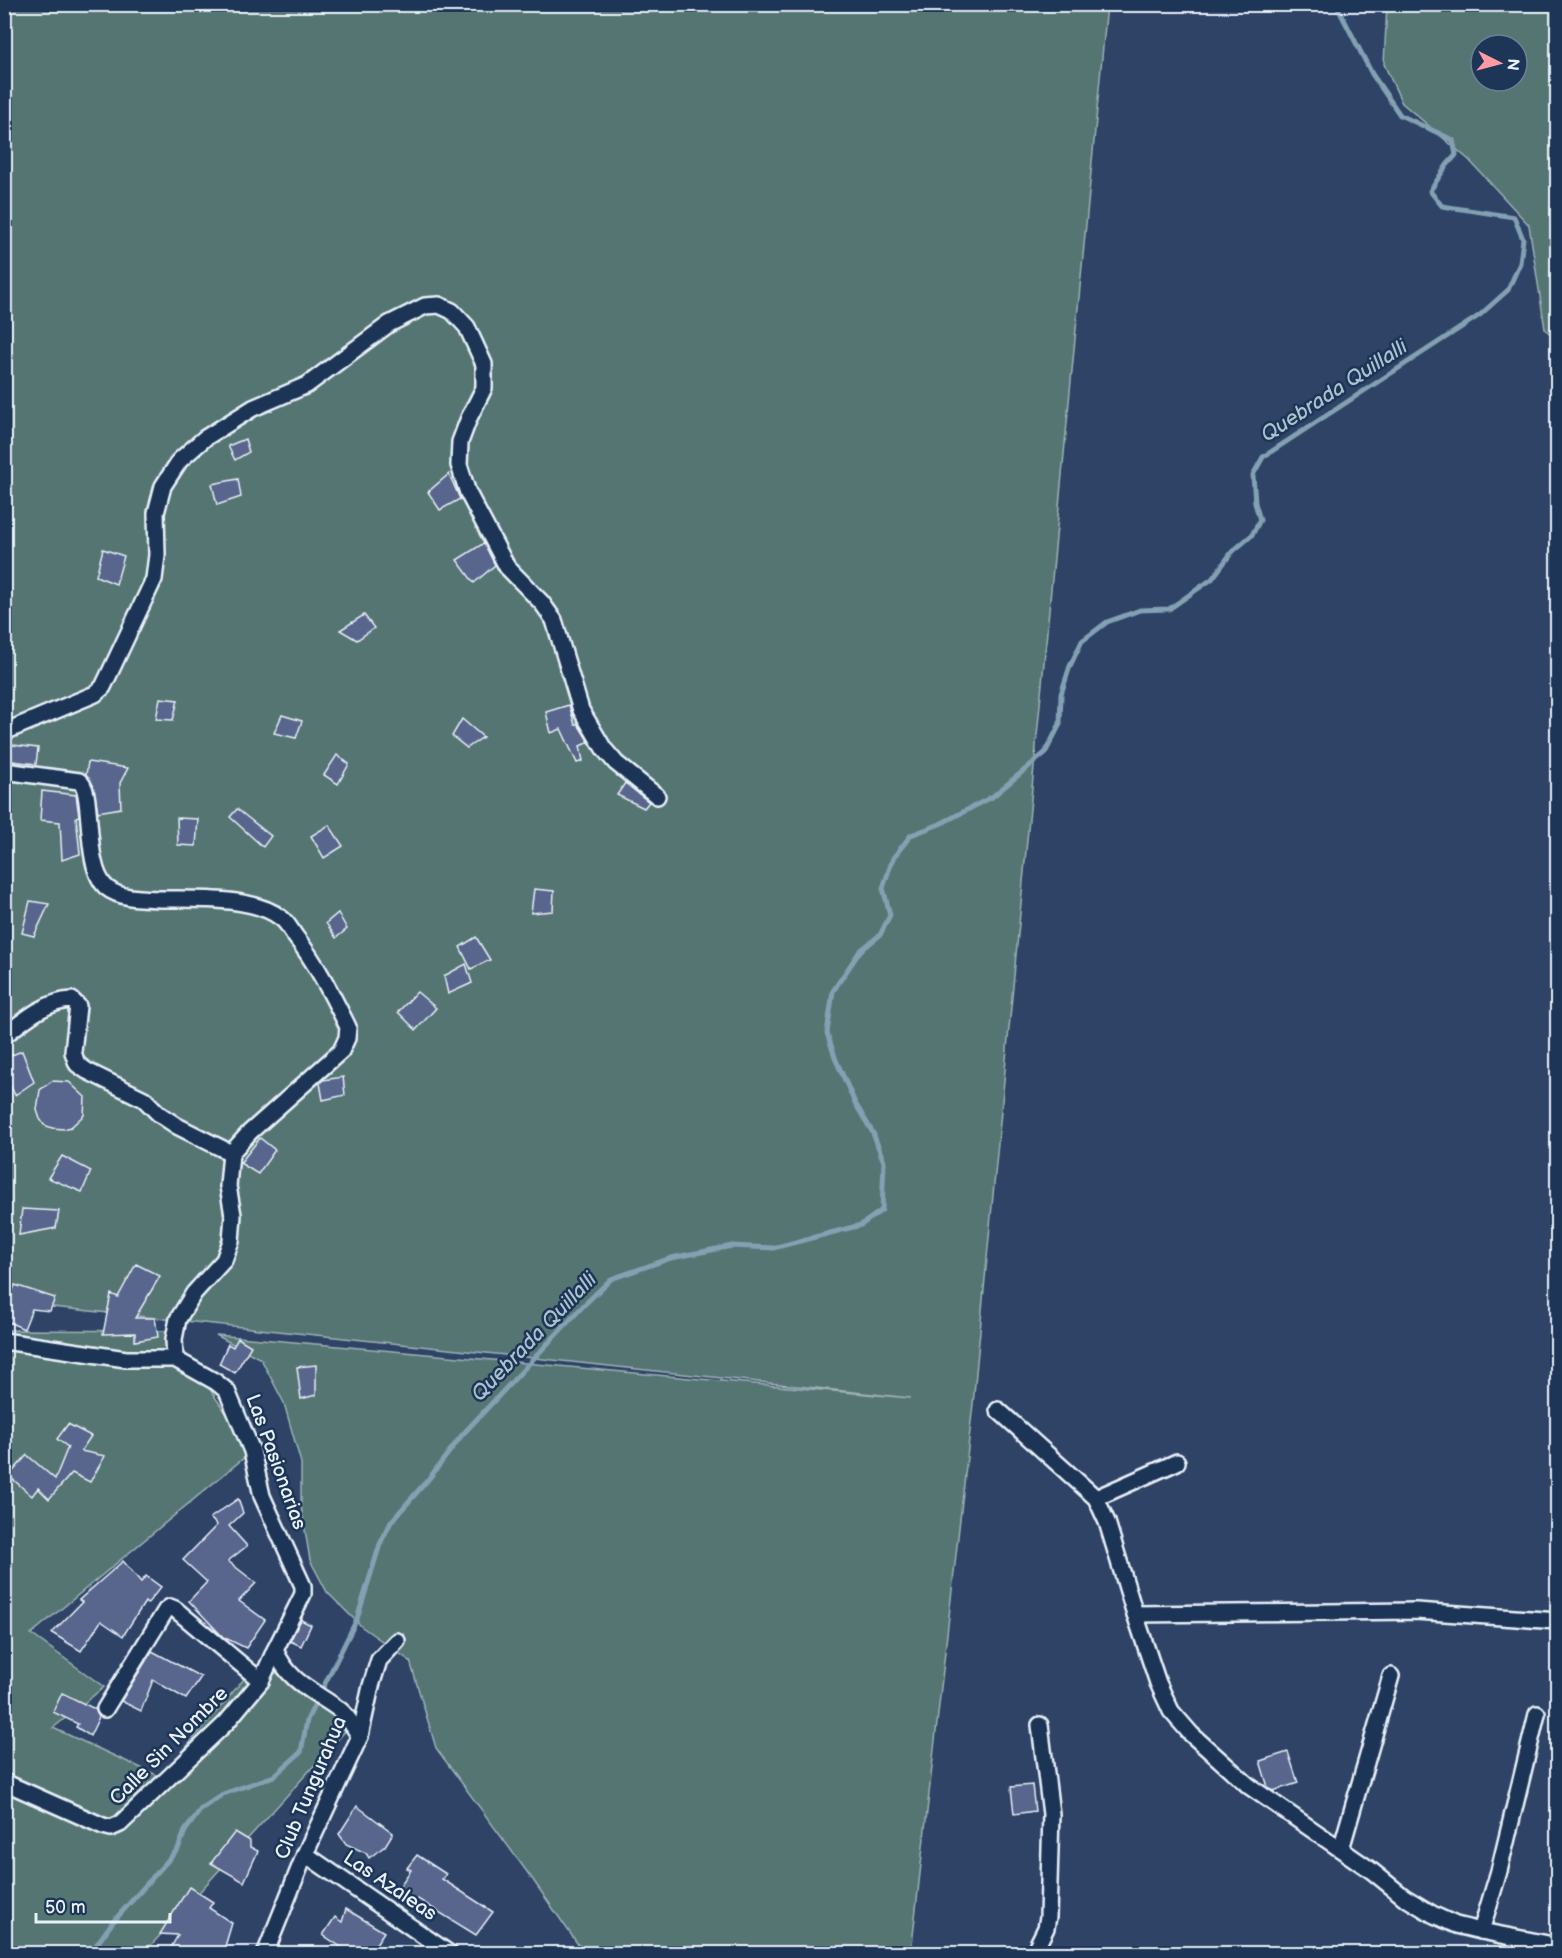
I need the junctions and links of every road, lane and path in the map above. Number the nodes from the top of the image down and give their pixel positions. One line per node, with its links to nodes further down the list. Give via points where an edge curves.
1 (4, 732): 3 (street, via 95,694 103,687 154,579 158,555 156,513 163,486 180,460 205,438 253,408 307,385 389,324 424,306 439,305 452,311 467,327 484,364 484,388 460,442 459,465 468,493 507,567 554,620 581,710 604,749)
2 (4, 771): 5 (street, via 83,783 94,864 110,890 136,898 238,902 260,907 282,918 312,957 348,1027 347,1038 341,1051)
3 (657, 796)
4 (4, 1036): 5 (street, via 59,1000 72,1000 78,1006 73,1052 77,1064 144,1099 177,1126)
5 (231, 1153): 7 (street, via 231,1241 224,1260 194,1293 178,1319)
6 (8, 1341): 7 (street, Las Pasionarias, via 126,1359)
7 (175, 1359): 14 (street, Las Pasionarias, via 227,1391 252,1451 262,1496 303,1586 303,1594)
8 (998, 1410): 10 (street)
9 (1177, 1462): 10 (street)
10 (1096, 1498): 11 (street)
11 (1135, 1614): 12 (street, via 1416,1611); 22 (street, via 1171,1711 1191,1734 1249,1785)
12 (1557, 1621)
13 (397, 1641): 20 (street, Club Tungurahua, via 379,1660)
14 (275, 1650): 16 (street, Calle Sin Nombre); 20 (street, via 282,1666 298,1683 342,1712)
15 (1391, 1676): 22 (street)
16 (261, 1681): 17 (street, via 170,1608); 21 (street, Calle Sin Nombre, via 194,1755 111,1828)
17 (105, 1709)
18 (1538, 1714): 24 (street)
19 (1040, 1725): 29 (street, via 1051,1814 1049,1908 1046,1928)
20 (360, 1736): 23 (street, Club Tungurahua)
21 (4, 1782)
22 (1341, 1849): 24 (street, via 1434,1916)
23 (305, 1854): 26 (street, Las Azaleas); 27 (street, Club Tungurahua)
24 (1481, 1932): 25 (street)
25 (1557, 1946)
26 (433, 1948): 28 (street, Las Azaleas)
27 (265, 1953)
28 (450, 1953)
29 (1033, 1953)

